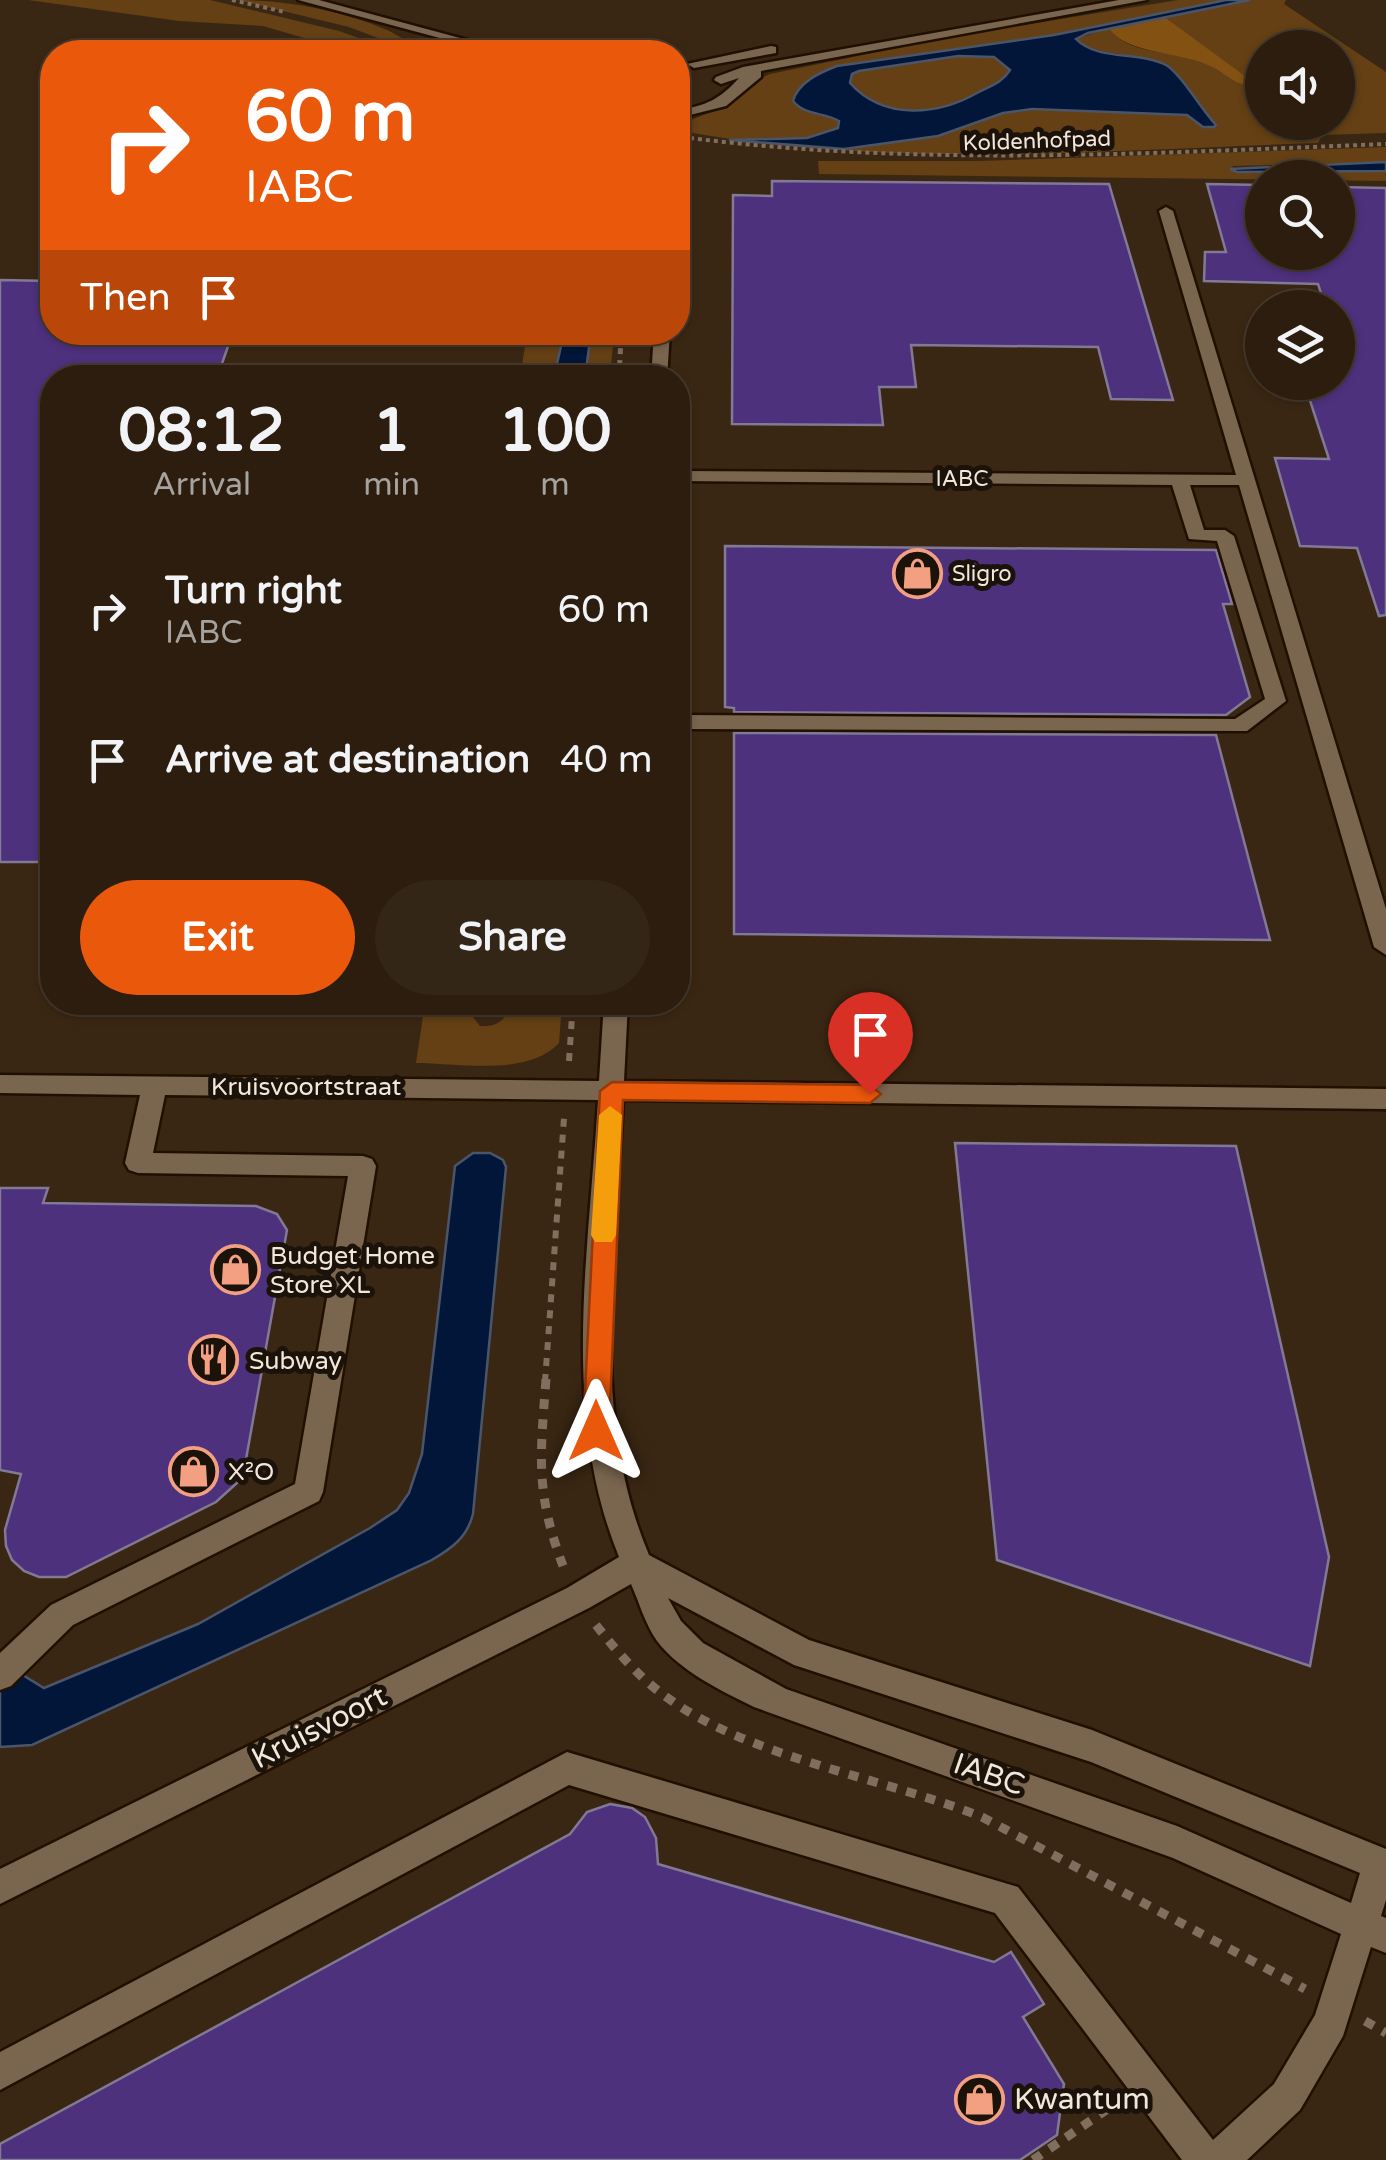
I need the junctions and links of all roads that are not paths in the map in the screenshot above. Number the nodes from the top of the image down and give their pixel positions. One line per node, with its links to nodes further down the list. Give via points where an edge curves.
1 (304, 0): 4 (street)
2 (1112, 0): 8 (street)
3 (1141, 0): 7 (street)
4 (356, 14): 5 (street); 6 (street)
5 (424, 40)
6 (459, 40)
7 (779, 65): 10 (street); 12 (street, via 740,81 727,99)
8 (700, 66): 9 (street); 10 (street)
9 (690, 71)
10 (721, 80): 11 (street, via 721,90)
11 (690, 107)
12 (690, 109)
13 (1166, 211): 16 (street)
14 (690, 476): 15 (street, IABC)
15 (1180, 480): 16 (street, IABC); 17 (street, via 1196,535 1226,536 1276,700 1240,726)
16 (1246, 480): 18 (street)
17 (690, 722)
18 (1386, 947)
19 (615, 1015): 22 (street, IABC)
20 (0, 1084): 21 (street, Kruisvoortstraat)
21 (155, 1085): 22 (street, Kruisvoortstraat); 25 (street, via 138,1163 363,1166 308,1492 62,1615)
22 (612, 1091): 23 (street); 24 (street, IABC, via 596,1431)
23 (1386, 1099)
24 (636, 1564): 26 (street, via 804,1654 1092,1746); 27 (street, Kruisvoort); 28 (street, IABC, via 670,1632 740,1683 820,1718 1177,1842)
25 (0, 1676)
26 (1383, 1866): 28 (street)
27 (0, 1886)
28 (1374, 1930): 31 (street, via 1288,2097)
29 (0, 2072): 30 (street, via 567,1768 1006,1898)
30 (1205, 2160)
31 (1220, 2160)

